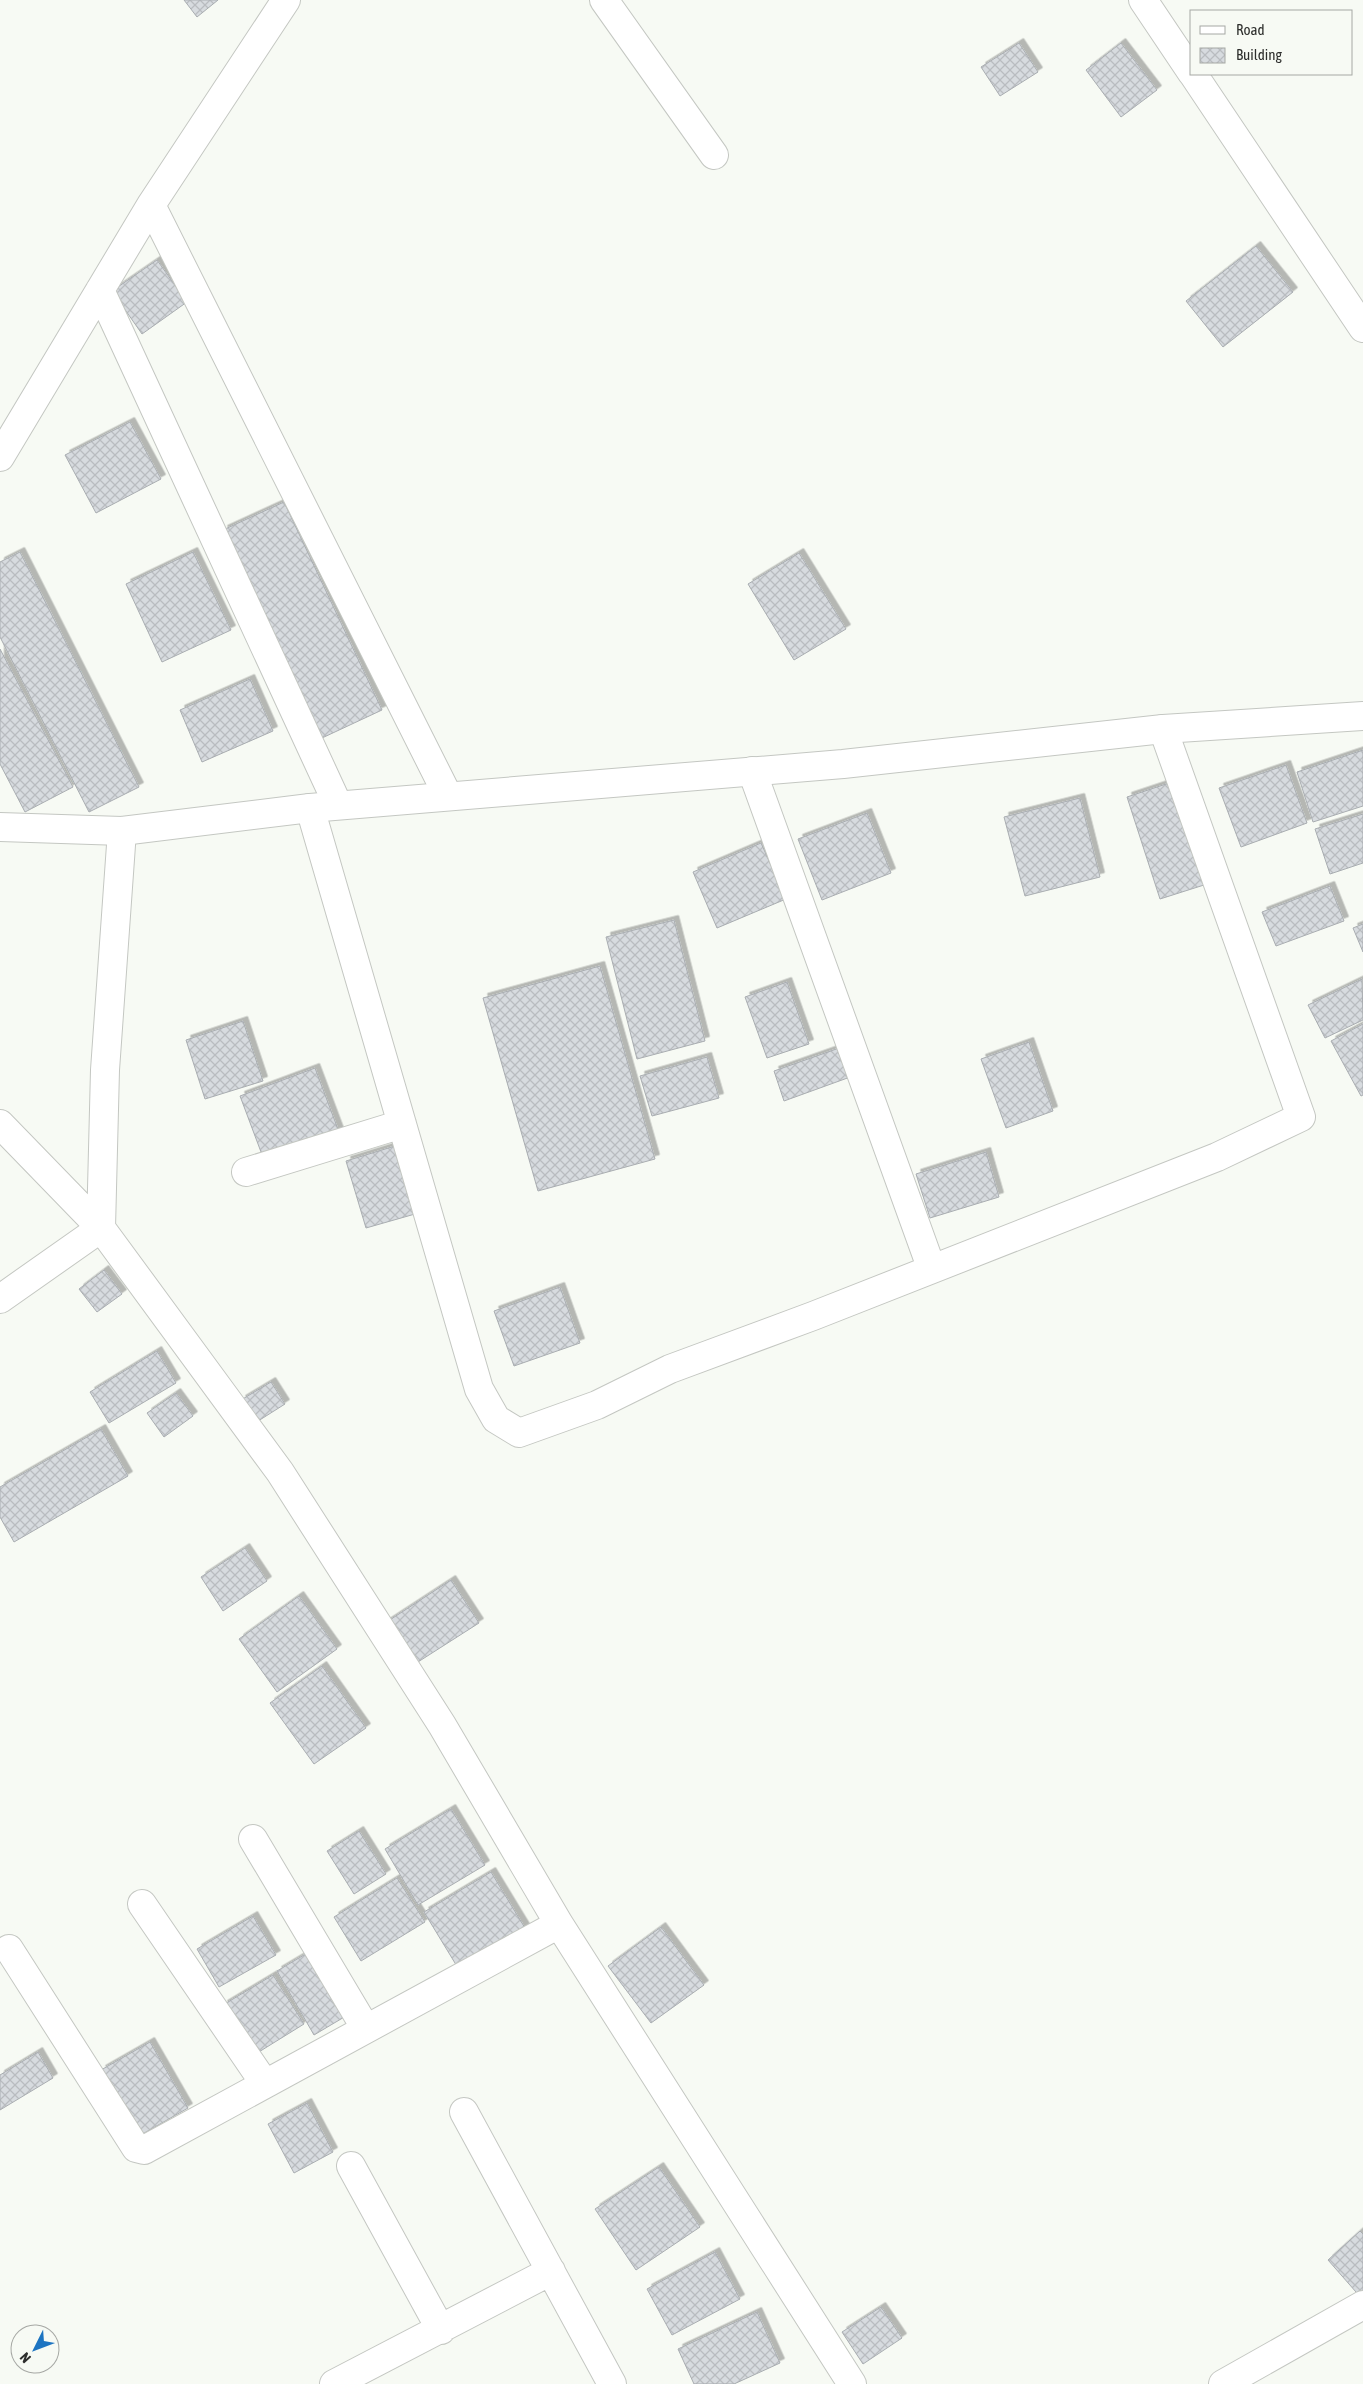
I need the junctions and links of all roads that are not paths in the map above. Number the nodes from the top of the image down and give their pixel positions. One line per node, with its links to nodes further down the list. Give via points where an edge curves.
1 (286, 0): 7 (street)
2 (604, 0): 6 (street)
3 (1143, 0): 4 (street)
4 (1190, 70)
5 (1193, 75): 9 (street)
6 (714, 155)
7 (151, 205): 8 (street); 14 (street)
8 (100, 290): 10 (street); 15 (street)
9 (1363, 328)
10 (0, 457)
11 (1363, 716): 12 (street)
12 (1163, 728): 13 (street, via 843,764); 23 (street, via 1301,1117 1217,1157)
13 (752, 771): 14 (street); 23 (street)
14 (448, 796): 15 (street)
15 (338, 805): 16 (street)
16 (310, 808): 18 (street); 20 (street)
17 (0, 828): 18 (street)
18 (122, 832): 22 (street, via 105,1070)
19 (0, 1124): 22 (street)
20 (402, 1124): 21 (street); 23 (street, via 479,1390 496,1419 519,1434 596,1405 670,1369 813,1316)
21 (246, 1172)
22 (101, 1228): 24 (street); 27 (street, via 280,1472 442,1725)
23 (931, 1267)
24 (0, 1299)
25 (253, 1839): 29 (street)
26 (142, 1904): 30 (street)
27 (559, 1924): 29 (street); 38 (street)
28 (9, 1949): 30 (street, via 136,2148 144,2150)
29 (366, 2030): 30 (street)
30 (265, 2084)
31 (464, 2112): 33 (street)
32 (351, 2166): 35 (street)
33 (551, 2271): 35 (street); 37 (street)
34 (1363, 2305): 39 (street)
35 (441, 2330): 36 (street)
36 (334, 2384)
37 (612, 2384)
38 (852, 2384)
39 (1223, 2384)

